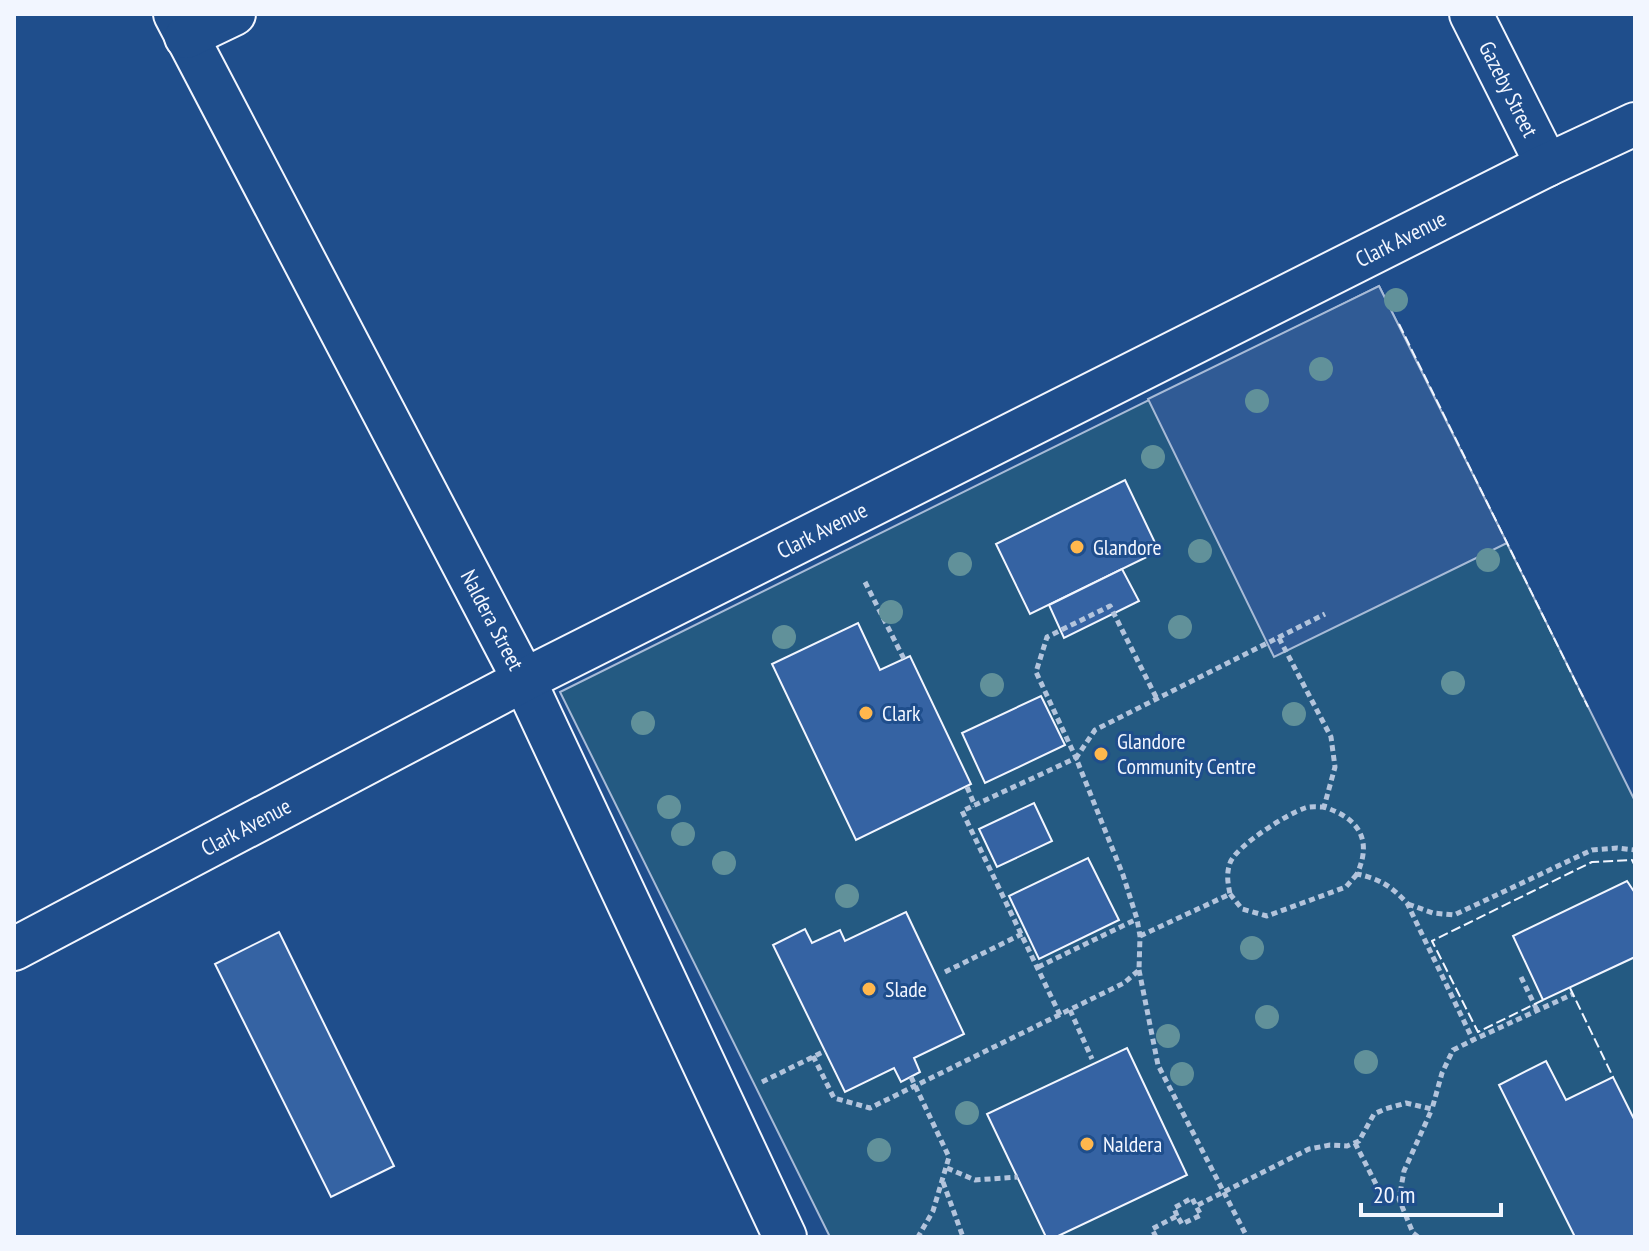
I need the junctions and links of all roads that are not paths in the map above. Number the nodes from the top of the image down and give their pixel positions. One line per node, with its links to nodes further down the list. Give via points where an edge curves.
1 (234, 14): 3 (street)
2 (1471, 14): 5 (street, Gazeby Street)
3 (181, 25): 6 (street, Naldera Street)
4 (1635, 124): 5 (street, Clark Avenue)
5 (1547, 165): 6 (street, Clark Avenue)
6 (524, 680): 7 (street, Clark Avenue); 8 (street, Naldera Street)
7 (14, 949)
8 (785, 1237)

